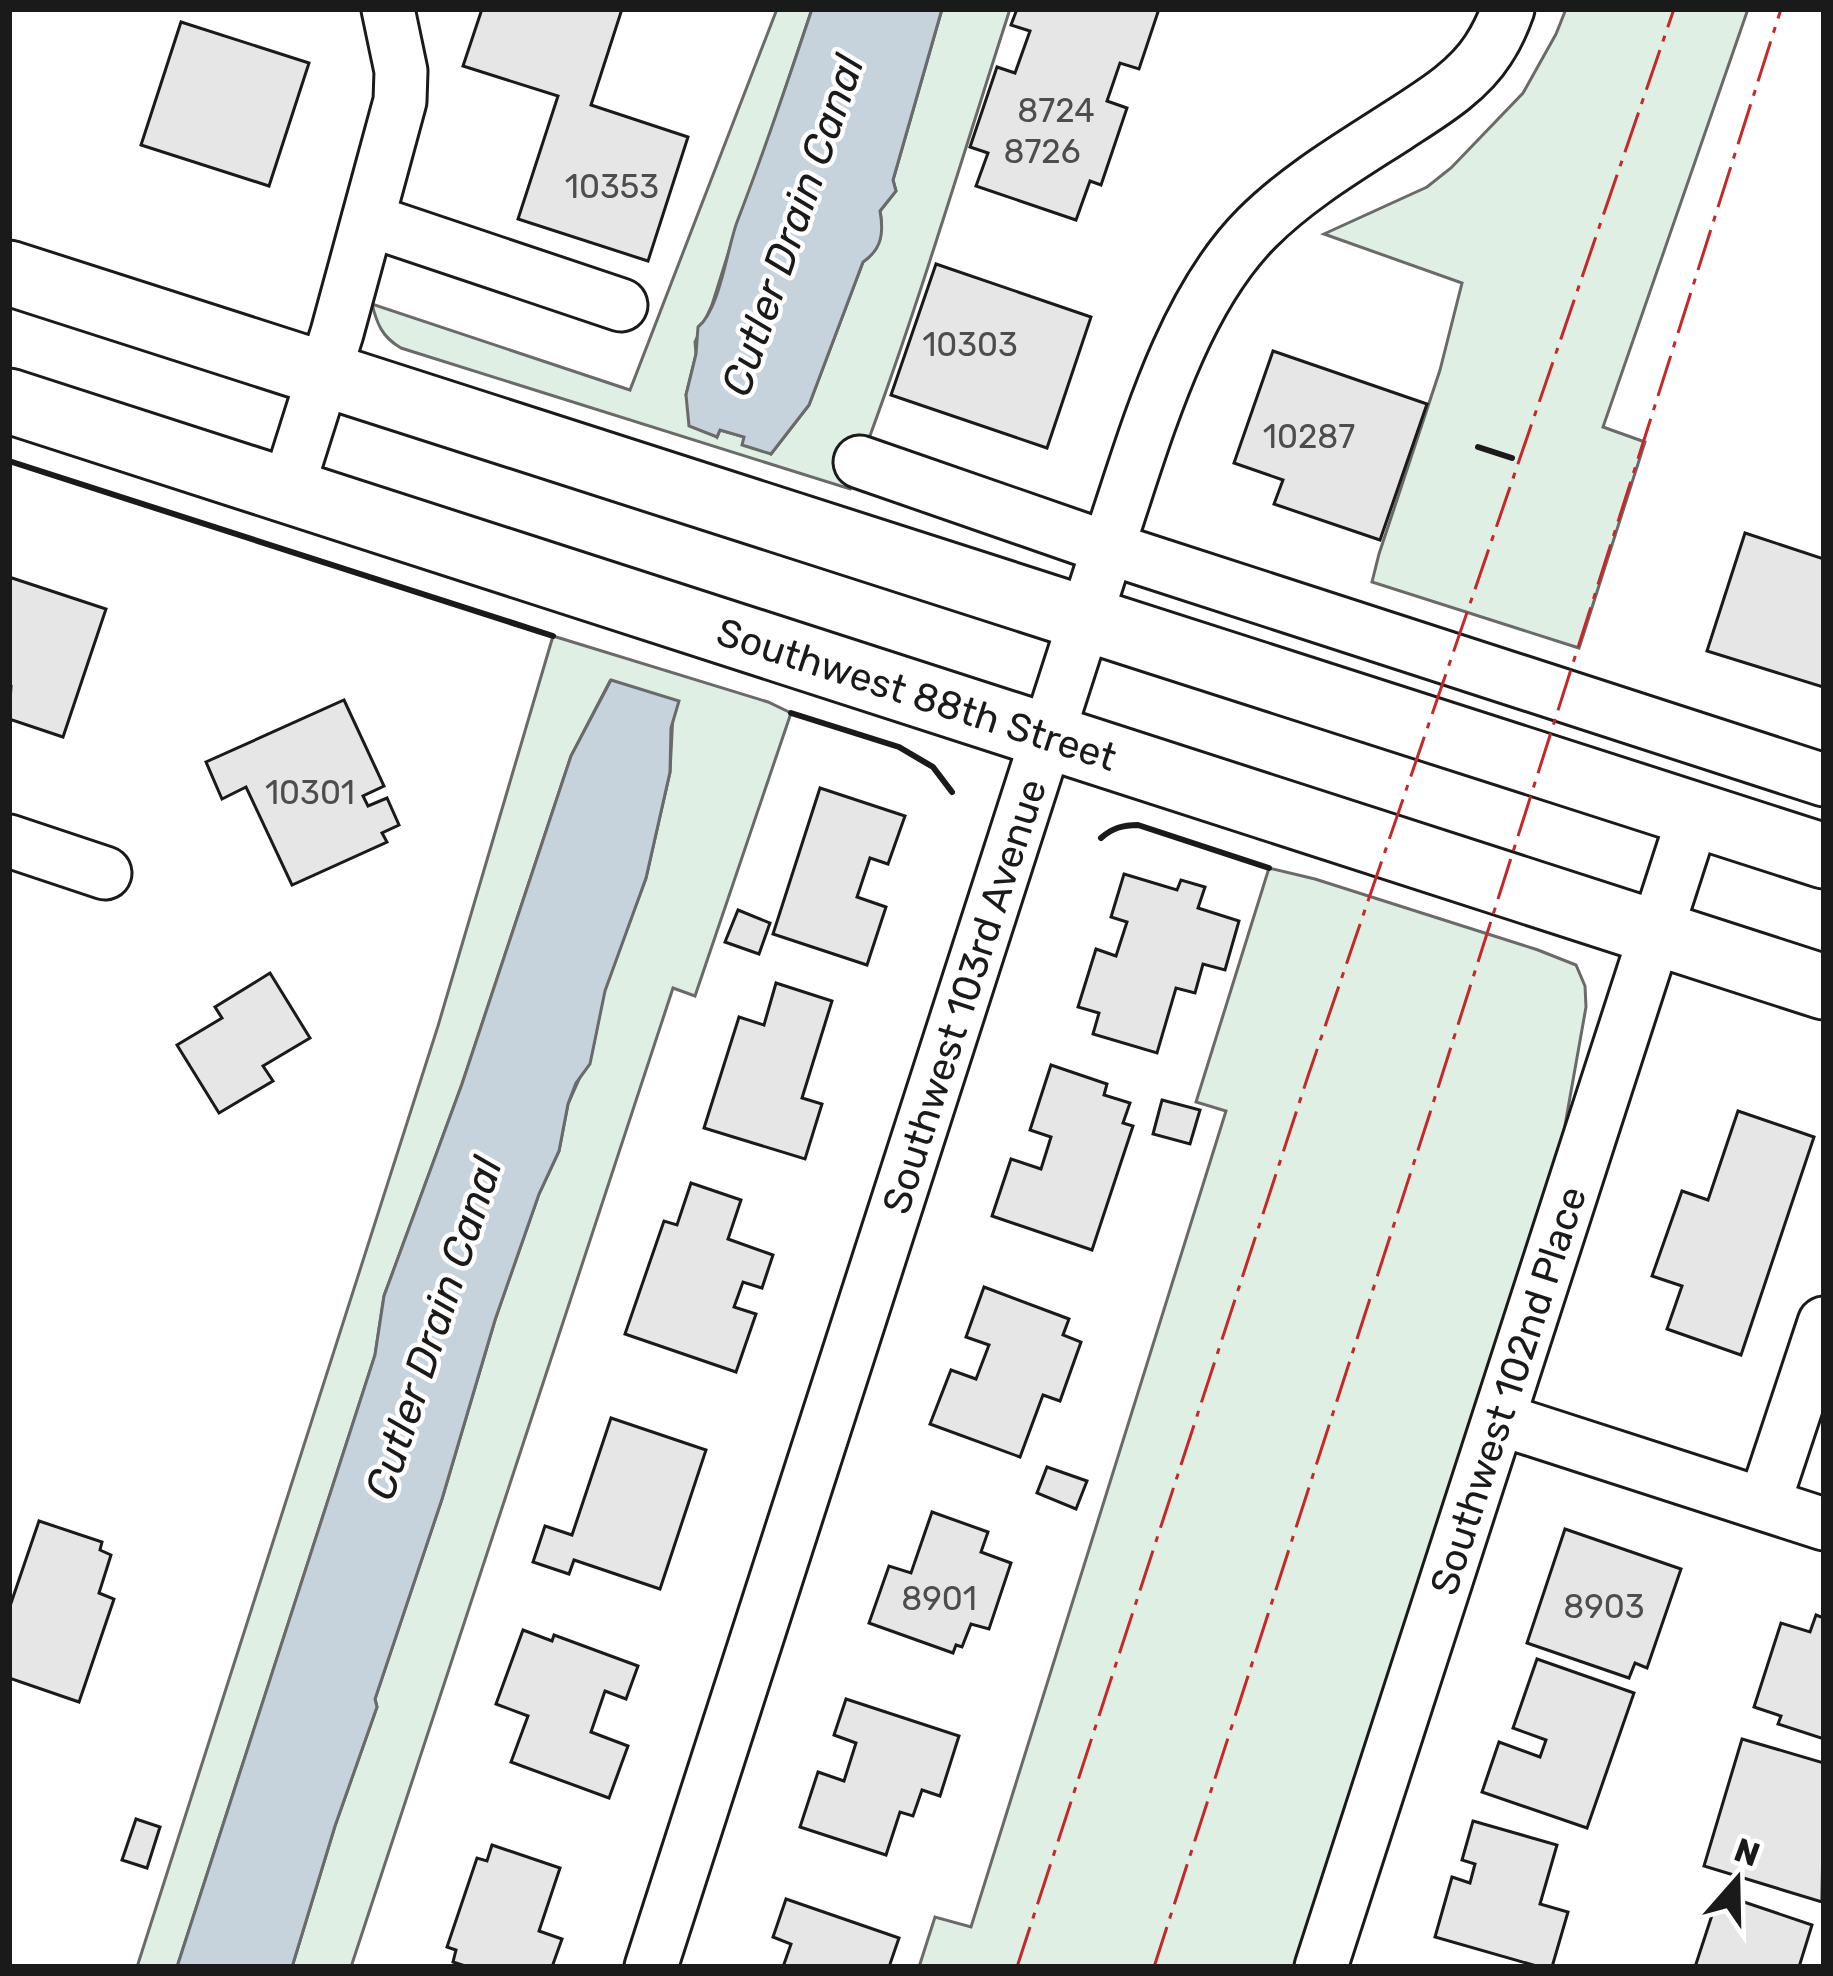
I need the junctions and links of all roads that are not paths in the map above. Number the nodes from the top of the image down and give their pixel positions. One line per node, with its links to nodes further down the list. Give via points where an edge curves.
1 (388, 9): 3 (street, via 400,101)
2 (1508, 9): 10 (street, Southwest 103rd Avenue, via 1488,52 1464,77 1297,193 1238,248 1162,388)
3 (368, 220): 5 (street); 6 (street)
4 (9, 273): 6 (main road)
5 (621, 305)
6 (324, 374): 9 (street); 11 (main road)
7 (9, 401): 9 (main road, Southwest 88th Street)
8 (860, 462): 10 (street)
9 (287, 491): 12 (main road, Southwest 88th Street)
10 (1108, 548): 11 (street, Southwest 103rd Avenue); 13 (street)
11 (1085, 619): 12 (street, Southwest 103rd Avenue); 14 (main road)
12 (1047, 737): 18 (main road, Southwest 88th Street); 24 (street, Southwest 103rd Avenue)
13 (1824, 780)
14 (1694, 814): 16 (main road); 18 (street, Southwest 102nd Place)
15 (9, 841): 17 (street)
16 (1824, 856)
17 (105, 873)
18 (1658, 932): 19 (main road, Southwest 88th Street); 21 (street, Southwest 102nd Place)
19 (1824, 987)
20 (1824, 1323): 22 (street)
21 (1499, 1419): 22 (street); 25 (street, Southwest 102nd Place)
22 (1764, 1504): 23 (street)
23 (1824, 1524)
24 (650, 1967)
25 (1321, 1967)

